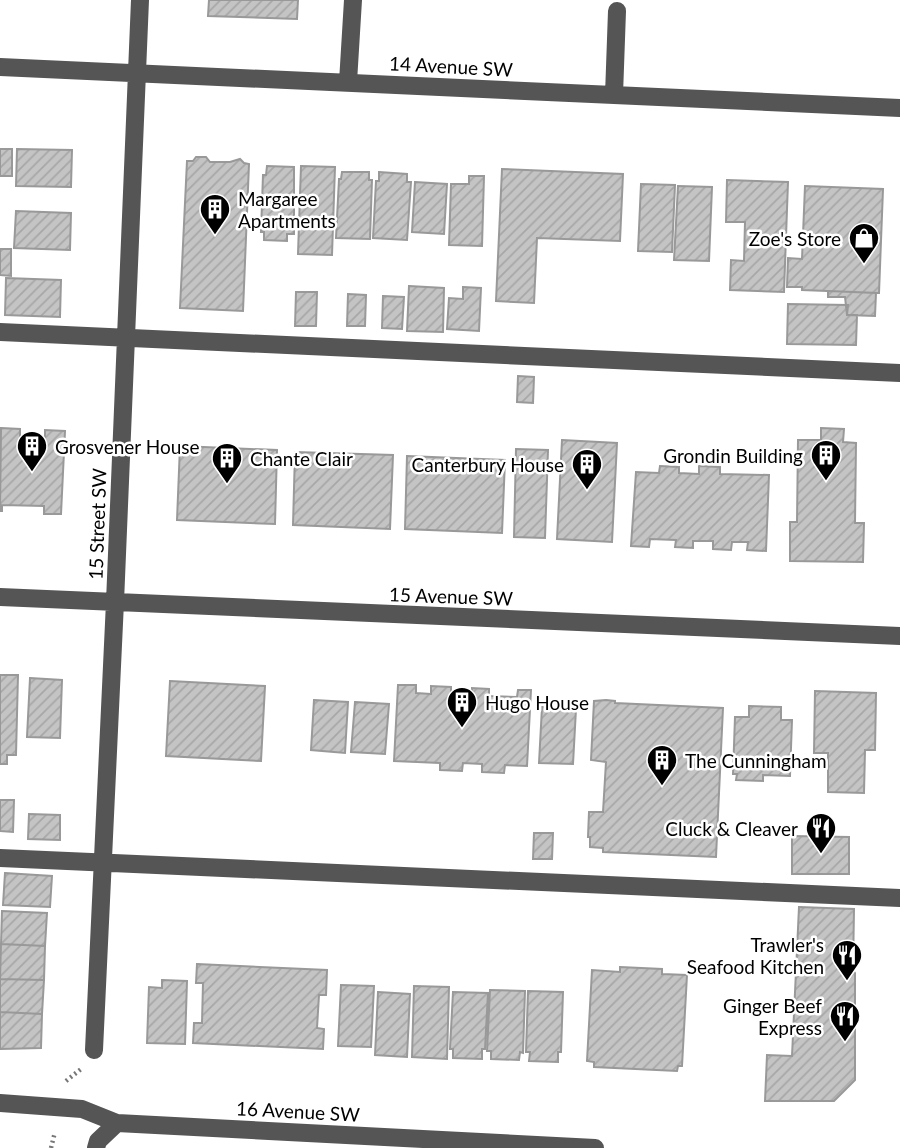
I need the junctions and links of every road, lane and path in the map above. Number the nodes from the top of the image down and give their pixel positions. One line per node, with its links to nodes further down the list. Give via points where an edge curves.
1 (139, 0): 5 (street, 15 Street SW)
2 (353, 0): 6 (street)
3 (617, 11): 7 (street)
4 (0, 67): 5 (street, 14 Avenue SW)
5 (136, 73): 6 (street, 14 Avenue SW); 10 (street, 15 Street SW)
6 (348, 82): 7 (street, 14 Avenue SW)
7 (614, 95): 8 (street, 14 Avenue SW)
8 (900, 108)
9 (0, 332): 10 (street)
10 (127, 339): 11 (street); 13 (street, 15 Street SW)
11 (900, 373)
12 (0, 597): 13 (street, 15 Avenue SW)
13 (115, 602): 14 (street, 15 Avenue SW); 16 (street, 15 Street SW)
14 (900, 636)
15 (0, 858): 16 (street)
16 (103, 864): 17 (street); 18 (street, 15 Street SW)
17 (900, 898)
18 (94, 1050)
19 (0, 1103): 20 (street, 16 Avenue SW, via 82,1109)
20 (117, 1123): 23 (street); 24 (street, 16 Avenue SW)
21 (56, 1129): 22 (path)
22 (51, 1148)
23 (96, 1148)
24 (595, 1148)

